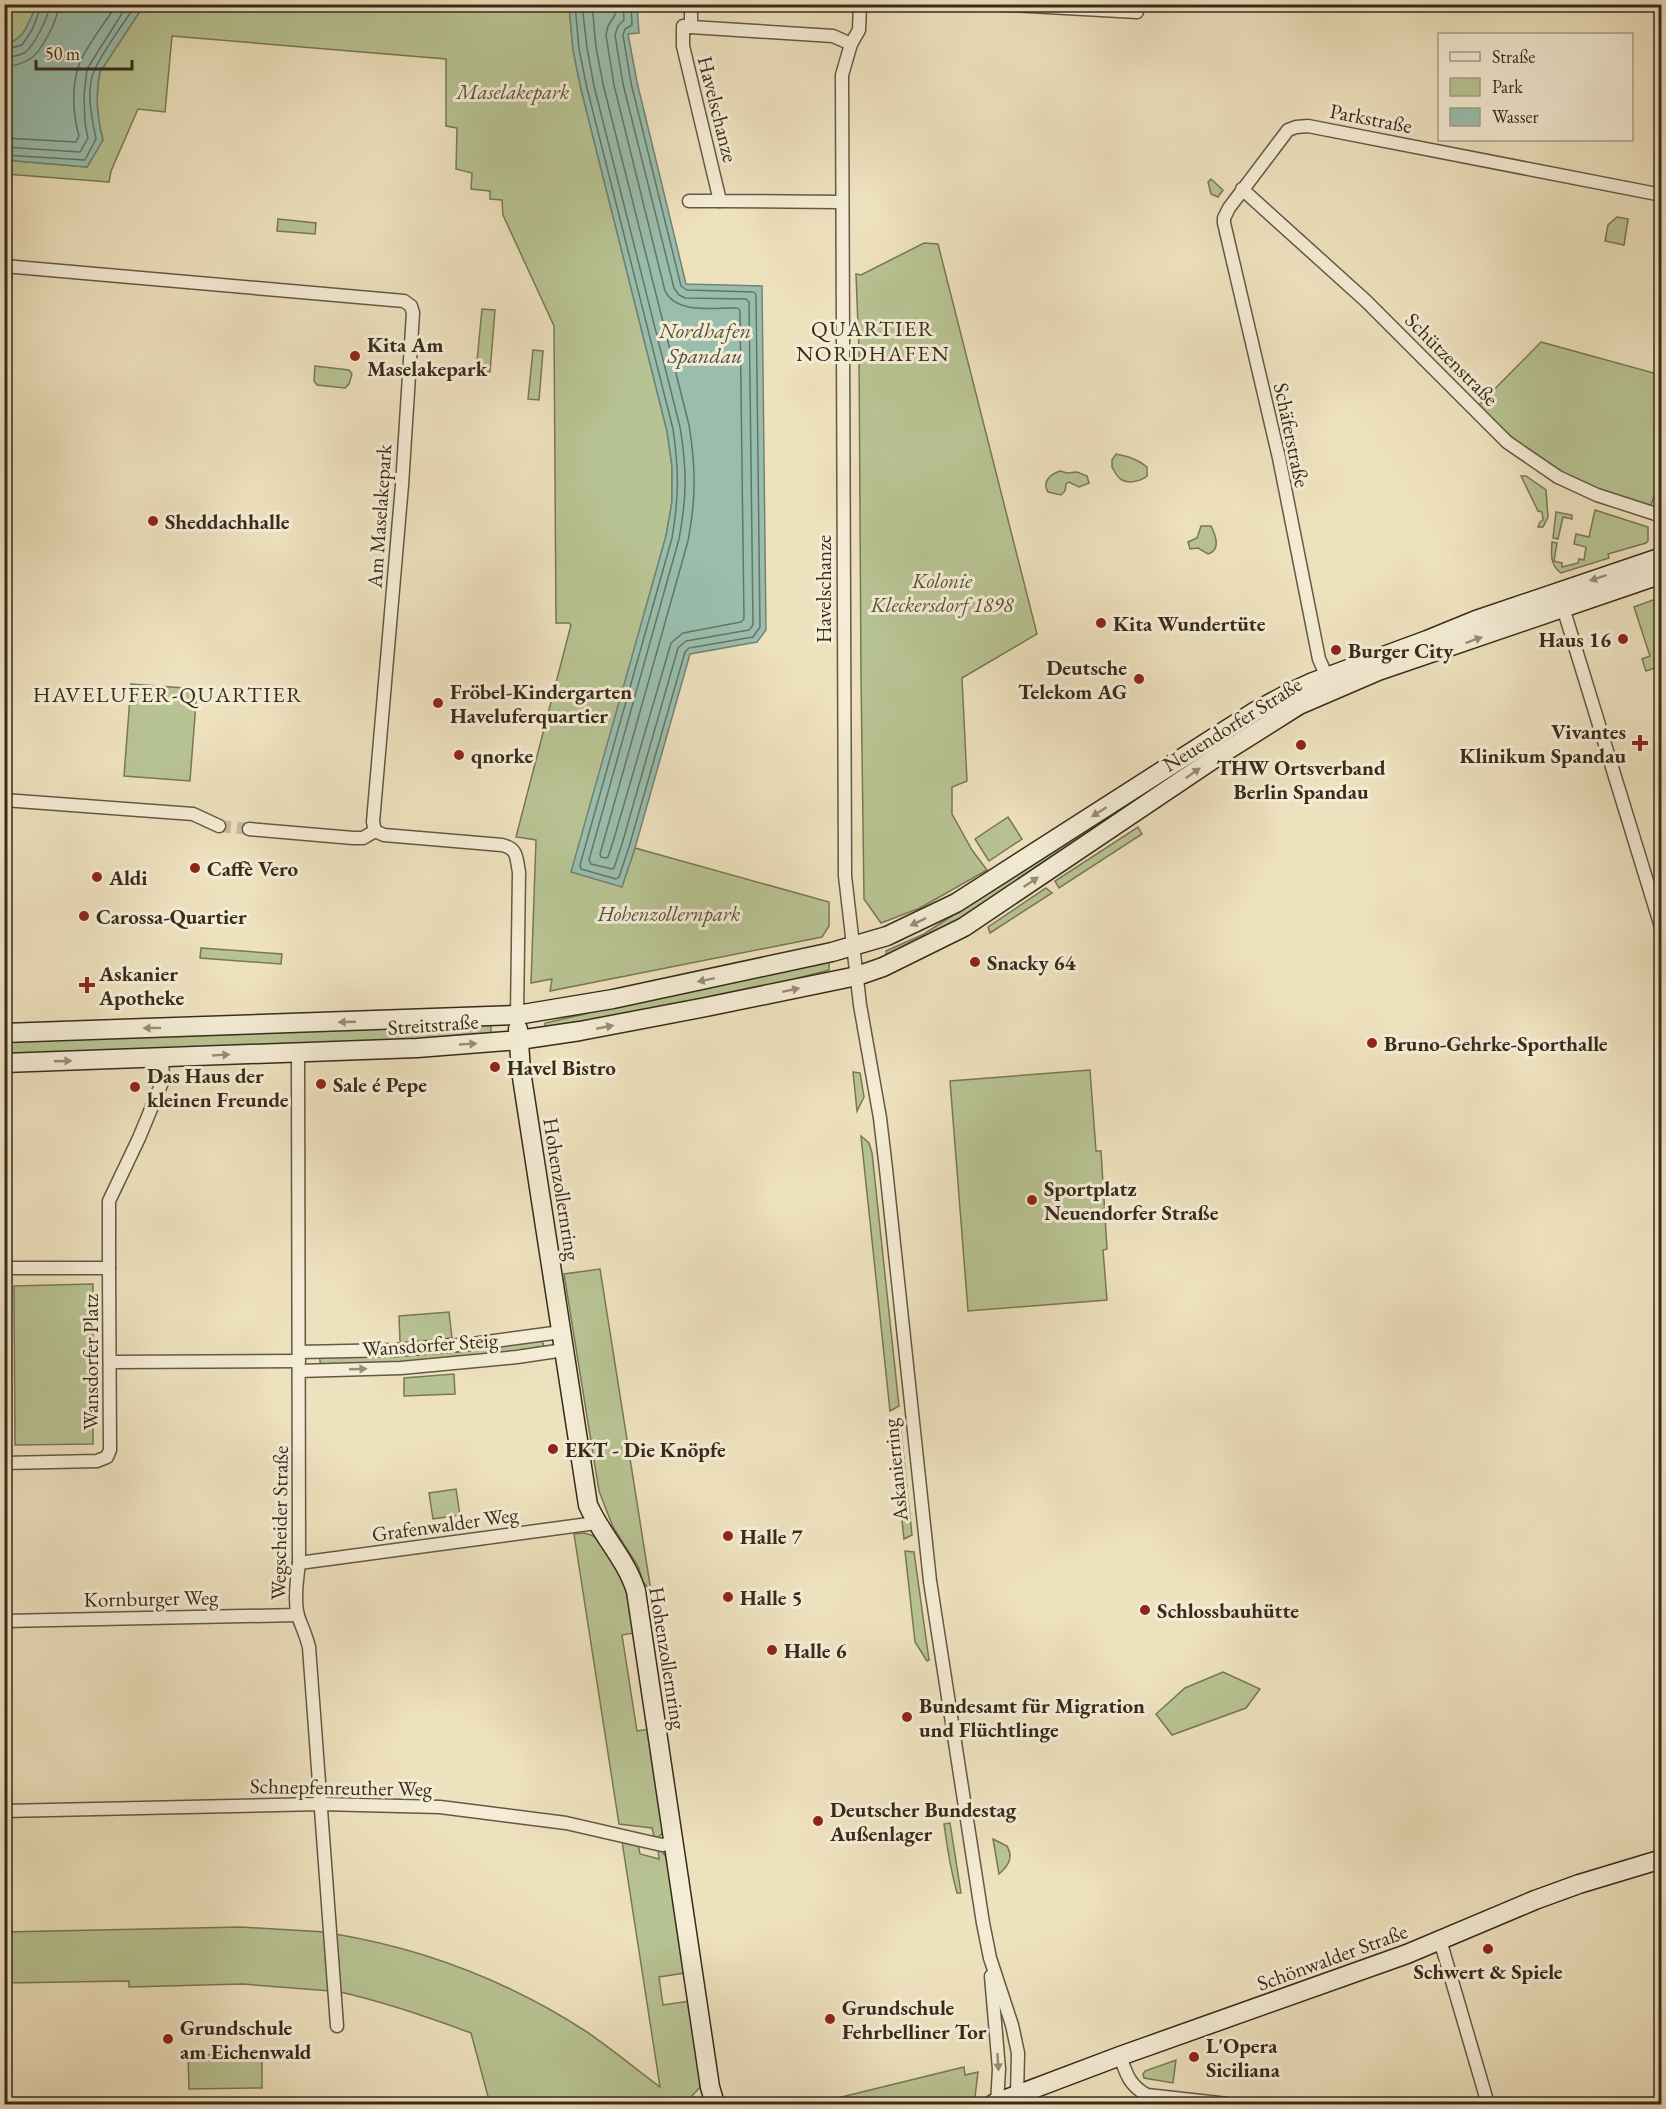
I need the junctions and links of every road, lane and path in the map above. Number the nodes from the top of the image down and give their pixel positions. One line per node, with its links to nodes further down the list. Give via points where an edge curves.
1 (691, 4): 5 (street, Havelschanze)
2 (860, 4): 6 (street, Havelschanze, via 859,30)
3 (994, 4): 4 (street)
4 (1137, 12)
5 (687, 27): 6 (street, via 833,36); 10 (street, Havelschanze, via 682,46)
6 (851, 44): 11 (street, Havelschanze, via 842,75)
7 (1242, 189): 8 (street, Parkstraße, via 1288,130 1308,126); 14 (street, Schützenstraße, via 1366,301 1507,442 1558,477 1597,495); 18 (street, Schäferstraße, via 1229,207 1224,223 1279,458 1319,659)
8 (1662, 195)
9 (689, 201): 10 (street)
10 (720, 201): 11 (street)
11 (841, 202): 24 (street, Havelschanze, via 845,876)
12 (5, 266): 13 (street); 22 (street, Am Maselakepark, via 394,300 411,306 402,485)
13 (4, 295)
14 (1662, 516)
15 (1662, 557): 17 (main road, Neuendorfer Straße, one-way to 17)
16 (1662, 574): 17 (main road, Neuendorfer Straße)
17 (1560, 600): 18 (main road, Neuendorfer Straße, via 1476,620); 23 (street)
18 (1333, 682): 24 (main road, Neuendorfer Straße, one-way to 24, via 1291,692 1254,712 956,903 887,936); 25 (main road, Neuendorfer Straße, one-way to 18, via 964,927)
19 (4, 800): 20 (street, via 193,814)
20 (219, 826)
21 (249, 829): 22 (street, via 353,838 363,838)
22 (375, 831): 26 (street, via 511,847 519,872)
23 (1662, 930)
24 (854, 946): 25 (street, Havelschanze); 26 (main road, Streitstraße, one-way to 26, via 626,997)
25 (857, 976): 28 (main road, Streitstraße, one-way to 25); 47 (street, Askanierring, via 886,1169 930,1581)
26 (517, 1015): 27 (main road, Streitstraße, one-way to 27); 28 (main road, Hohenzollernring)
27 (4, 1033)
28 (519, 1040): 29 (main road, Streitstraße, one-way to 28); 34 (main road, Hohenzollernring)
29 (298, 1053): 30 (main road, Streitstraße, one-way to 29); 35 (street, Wegscheider Straße)
30 (162, 1058): 31 (main road, Streitstraße, one-way to 30); 33 (street, via 163,1080 109,1201)
31 (4, 1064)
32 (4, 1268): 33 (street, Wansdorfer Platz)
33 (109, 1268): 36 (street, Wansdorfer Platz)
34 (563, 1341): 35 (street, Wansdorfer Steig, via 472,1344); 35 (street, Wansdorfer Steig, one-way to 34, via 400,1368 517,1357); 38 (main road, Hohenzollernring, via 588,1505)
35 (299, 1361): 36 (street, Wansdorfer Steig); 39 (street, Wegscheider Straße)
36 (110, 1362): 37 (street, Wansdorfer Platz, via 107,1457 97,1461)
37 (4, 1463)
38 (596, 1523): 39 (street, Grafenwalder Weg); 44 (main road, Hohenzollernring, via 626,1566 636,1591)
39 (299, 1563): 40 (street, Wegscheider Straße)
40 (298, 1615): 41 (street, Kornburger Weg); 42 (street, Wegscheider Straße, via 309,1647)
41 (4, 1621)
42 (320, 1803): 43 (street, Schnepfenreuther Weg); 44 (street, Schnepfenreuther Weg, via 453,1808 566,1823 662,1845); 48 (street, Wegscheider Straße)
43 (4, 1811)
44 (674, 1843): 51 (main road, Hohenzollernring)
45 (1662, 1859): 46 (main road, Schönwalder Straße, via 1535,1900)
46 (1440, 1940): 49 (main road, Schönwalder Straße); 54 (street)
47 (990, 1958): 50 (street, Askanierring, via 1018,2053); 52 (street, Askanierring, one-way to 52, via 999,2068)
48 (337, 2026)
49 (1120, 2056): 50 (main road, Schönwalder Straße); 53 (street, via 1127,2077 1147,2095)
50 (1016, 2100): 52 (main road, Schönwalder Straße)
51 (715, 2104)
52 (996, 2104)
53 (1228, 2104)
54 (1488, 2104)

